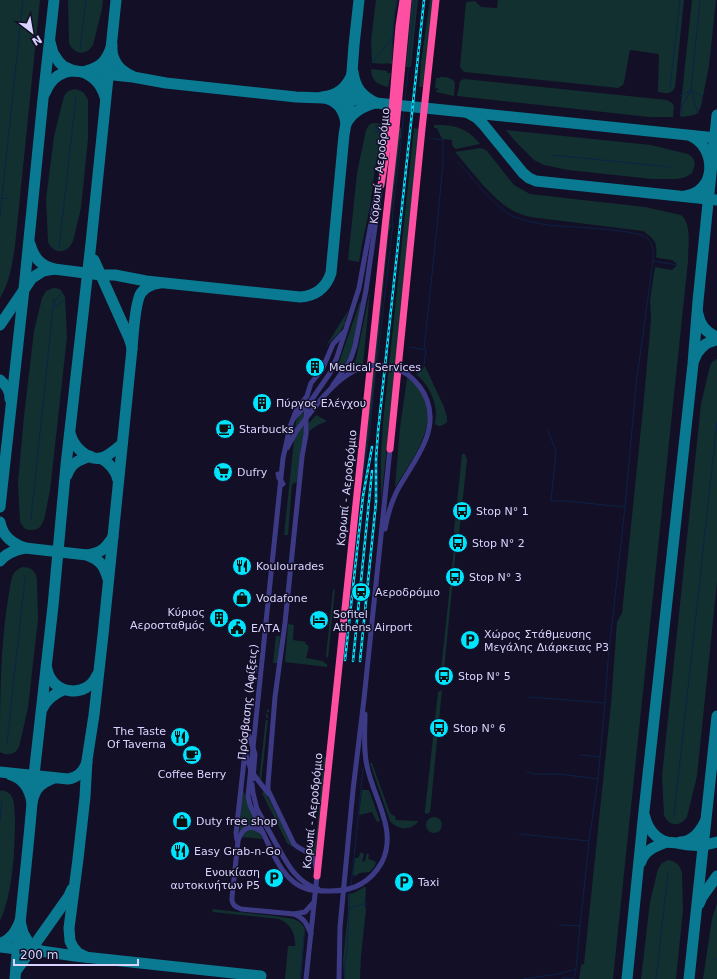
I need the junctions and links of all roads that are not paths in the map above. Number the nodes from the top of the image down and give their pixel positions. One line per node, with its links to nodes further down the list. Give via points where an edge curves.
1 (403, 0): 4 (highway)
2 (408, 0): 22 (highway, Κορωπί - Αεροδρόμιο)
3 (436, 0): 9 (highway)
4 (381, 185): 5 (street, via 376,196 359,288); 7 (street, bridge, via 355,346 341,375)
5 (346, 329): 6 (street, via 330,373); 8 (street, via 333,344)
6 (315, 395): 8 (street, Πρόσβασης (Αφίξεις)); 19 (street, via 306,410 306,435 275,697 268,784)
7 (319, 402): 11 (street, bridge, via 297,430 287,449); 12 (street, bridge, via 344,376 372,365 394,368 407,374 426,396 430,409 430,425 426,440 396,494)
8 (292, 421): 18 (street, Πρόσβασης (Αφίξεις), via 283,458)
9 (390, 449): 12 (street)
10 (278, 474): 11 (street, bridge)
11 (283, 484): 17 (street, bridge)
12 (380, 548): 15 (street)
13 (255, 665): 14 (street, Πρόσβασης (Αφίξεις))
14 (254, 672)
15 (364, 699): 23 (street, bridge, via 364,744 367,766 383,813 388,837 386,852 380,866 361,884 344,891); 28 (street, via 340,927)
16 (249, 736): 17 (street, bridge)
17 (255, 754): 23 (street, bridge, via 253,793 257,809 290,870 307,884)
18 (251, 770): 19 (street); 20 (street, Πρόσβασης (Αφίξεις), via 248,796); 21 (street, Πρόσβασης (Αφίξεις), via 245,752 236,833)
19 (270, 796): 22 (street, via 294,844 314,858)
20 (263, 833): 21 (street, via 250,827 244,830); 23 (street, bridge, via 285,874 305,889)
21 (238, 841): 25 (street, Πρόσβασης (Αφίξεις), via 231,899 234,905 241,909)
22 (317, 876): 24 (street, Κορωπί - Αεροδρόμιο)
23 (328, 891)
24 (315, 901): 25 (street, via 305,912); 26 (street, Κορωπί - Αεροδρόμιο)
25 (294, 914): 26 (street, via 304,920)
26 (311, 934): 27 (street, Κορωπί - Αεροδρόμιο)
27 (306, 979)
28 (339, 979)

